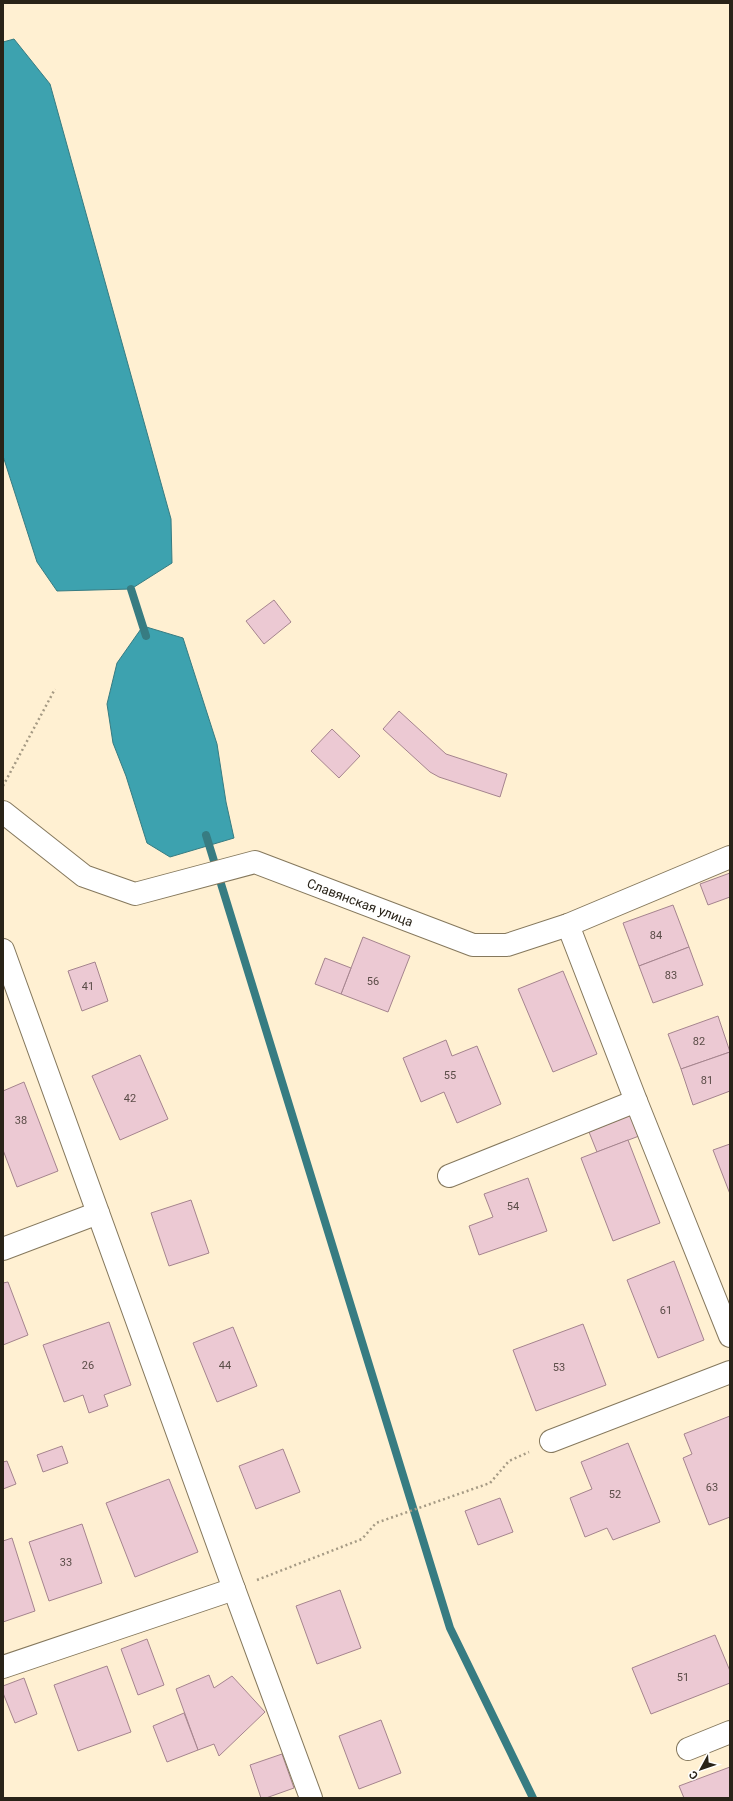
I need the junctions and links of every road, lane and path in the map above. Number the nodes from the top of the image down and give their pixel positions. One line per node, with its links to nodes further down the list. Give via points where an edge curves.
1 (55, 689): 2 (path)
2 (3, 786)
3 (3, 812): 5 (street, Славянская улица, via 84,876 135,894 255,862 473,945 507,944)
4 (730, 857): 5 (street, Славянская улица)
5 (568, 925): 7 (street)
6 (3, 950): 9 (street)
7 (636, 1101): 8 (street); 11 (street)
8 (449, 1176)
9 (98, 1213): 10 (street); 14 (street)
10 (3, 1249)
11 (730, 1336)
12 (730, 1372): 13 (street)
13 (551, 1441): 14 (path, via 509,1461 490,1484 376,1523 362,1539)
14 (234, 1589): 15 (street); 18 (street)
15 (3, 1668)
16 (730, 1732): 17 (street)
17 (688, 1749)
18 (312, 1798)

